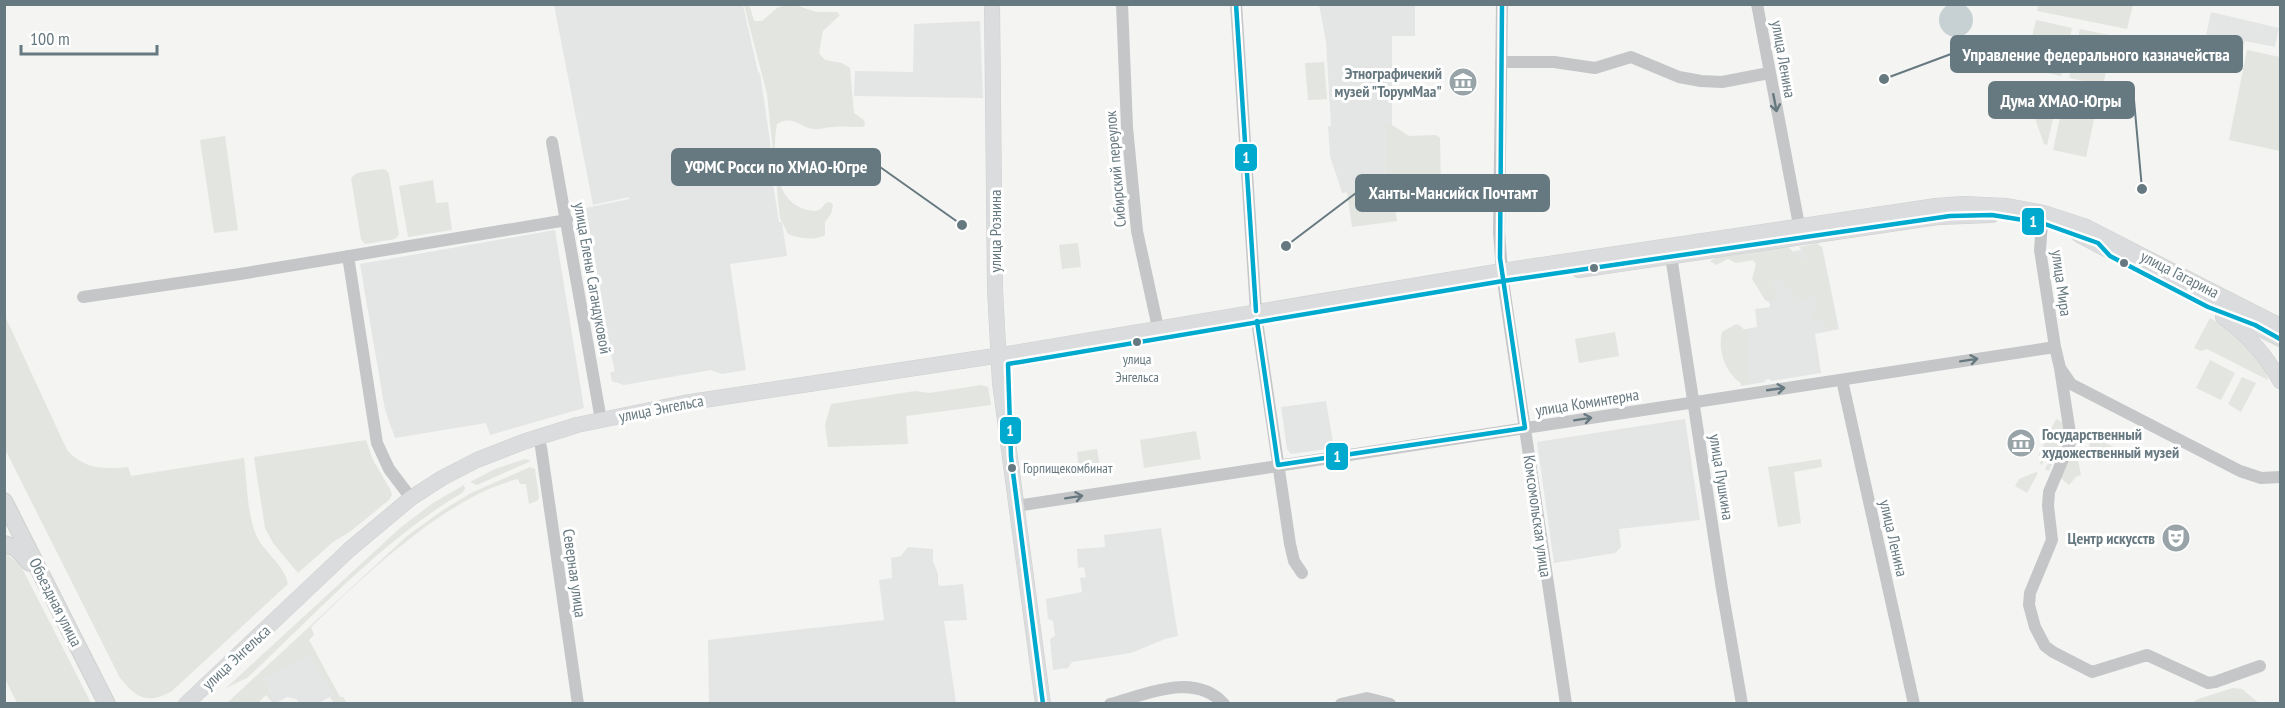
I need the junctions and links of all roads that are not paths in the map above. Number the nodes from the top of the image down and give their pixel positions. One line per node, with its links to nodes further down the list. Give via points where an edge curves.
1 (992, 4): 10 (main road, улица Рознина)
2 (1001, 4): 10 (main road, улица Рознина)
3 (1122, 4): 24 (street, Сибирский переулок, via 1136,219)
4 (1236, 4): 21 (street)
5 (1502, 4): 7 (street, Комсомольская улица)
6 (1757, 4): 8 (street, улица Ленина)
7 (1501, 62): 8 (street, via 1554,62 1595,68 1631,57 1679,77 1713,82); 17 (street, Комсомольская улица, via 1499,231)
8 (1769, 73): 13 (street, улица Ленина, one-way to 13)
9 (552, 142): 12 (street, улица Елены Сагандуковой)
10 (1000, 199): 27 (main road, улица Рознина)
11 (2043, 218): 13 (main road, улица Энгельса, via 2007,206 1950,205); 14 (main road, улица Гагарина); 22 (main road, улица Гагарина, via 2103,235); 26 (street, улица Мира, via 2040,250)
12 (567, 220): 15 (street); 34 (street, улица Елены Сагандуковой)
13 (1800, 231): 16 (main road, улица Энгельса); 17 (main road, улица Энгельса)
14 (2098, 243): 18 (main road, улица Гагарина); 20 (main road, via 2110,256)
15 (348, 256): 19 (street); 40 (street, via 377,443 389,469)
16 (1671, 256): 17 (main road, улица Энгельса); 32 (street, улица Пушкина)
17 (1503, 276): 21 (main road, улица Энгельса); 35 (street, Комсомольская улица)
18 (2167, 279): 20 (main road); 22 (main road, улица Гагарина)
19 (83, 297)
20 (2208, 307): 22 (main road); 30 (main road, via 2245,334)
21 (1257, 316): 24 (main road, улица Энгельса); 27 (main road, улица Энгельса); 37 (street)
22 (2257, 320): 23 (main road); 25 (main road, улица Гагарина)
23 (2280, 324)
24 (1158, 328): 27 (main road, улица Энгельса)
25 (2280, 339)
26 (2055, 347): 28 (street, улица Мира); 29 (street, улица Коминтерна, one-way to 26)
27 (1003, 360): 34 (main road, улица Энгельса, via 685,408); 41 (main road, улица Рознина, via 1003,414)
28 (2060, 368): 31 (street, via 2071,384); 33 (street, улица Мира)
29 (1842, 380): 32 (street, улица Коминтерна, one-way to 29); 60 (street, улица Ленина)
30 (2280, 381)
31 (2083, 392): 33 (street, via 2071,394); 38 (street, via 2248,475)
32 (1694, 402): 35 (street, улица Коминтерна, one-way to 32); 47 (street, улица Пушкина)
33 (2067, 404): 46 (street, улица Мира, via 2070,446 2048,498 2052,540 2029,598 2045,646 2092,672 2147,656 2208,683)
34 (602, 425): 36 (main road, улица Энгельса)
35 (1525, 428): 37 (street, улица Коминтерна); 57 (street, Комсомольская улица)
36 (539, 442): 40 (main road, улица Энгельса, via 468,464); 51 (street, Северная улица)
37 (1278, 465): 41 (street, улица Коминтерна, one-way to 37); 43 (street, via 1290,544)
38 (2280, 477)
39 (4, 501): 45 (highway, Объездная улица)
40 (414, 502): 44 (main road, улица Энгельса, via 369,532)
41 (1016, 506): 52 (main road, улица Рознина)
42 (4, 544): 45 (highway, via 22,554)
43 (1302, 573)
44 (309, 594): 49 (main road, улица Энгельса); 50 (main road, улица Энгельса)
45 (58, 607): 48 (highway, Объездная улица)
46 (2260, 666)
47 (1738, 679): 58 (street); 59 (street, улица Пушкина)
48 (107, 699)
49 (186, 704)
50 (200, 704)
51 (578, 704)
52 (1043, 704)
53 (1110, 704): 54 (street, via 1162,688 1180,687 1214,694)
54 (1224, 704)
55 (1341, 704): 56 (street, via 1367,698)
56 (1390, 704)
57 (1566, 704)
58 (1734, 704)
59 (1742, 704)
60 (1914, 704)

